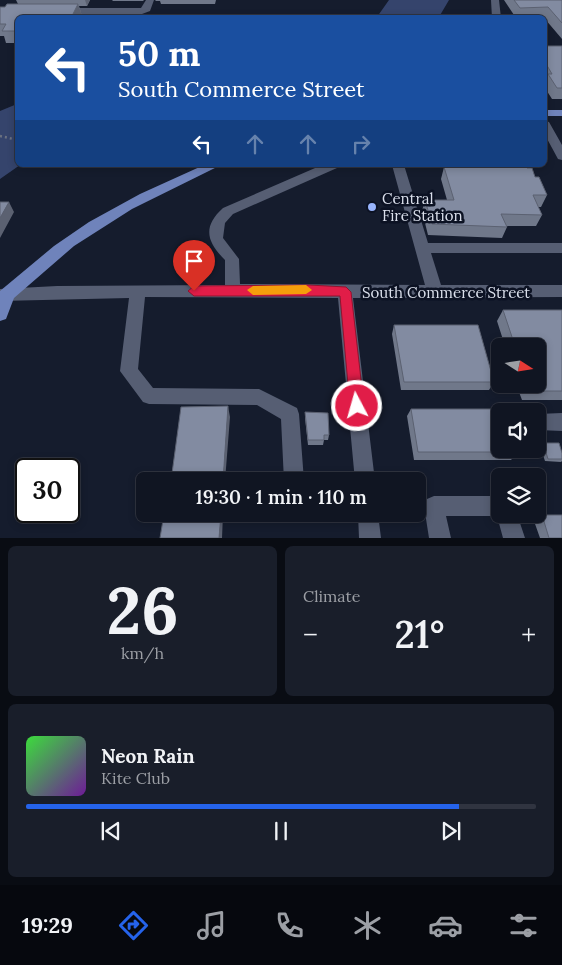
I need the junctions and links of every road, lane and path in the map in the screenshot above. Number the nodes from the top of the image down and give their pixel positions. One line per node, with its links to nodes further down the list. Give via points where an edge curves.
1 (150, 0): 3 (street, via 147,10)
2 (495, 0): 4 (street)
3 (48, 11)
4 (498, 15)
5 (547, 113): 6 (main road)
6 (562, 113)
7 (547, 128): 10 (street)
8 (0, 136): 9 (path)
9 (15, 139)
10 (562, 156)
11 (211, 167): 21 (main road, via 103,219)
12 (328, 167): 16 (street, via 228,210 219,218 218,243 234,265)
13 (399, 167): 14 (street)
14 (422, 248): 15 (street); 19 (street)
15 (562, 248)
16 (232, 290): 17 (street, South Commerce Street); 18 (street, South Commerce Street)
17 (138, 291): 21 (street, South Commerce Street); 25 (street, via 129,371 149,396 259,397 290,414)
18 (346, 292): 19 (street, South Commerce Street); 26 (street)
19 (435, 292): 20 (street, South Commerce Street)
20 (562, 292)
21 (2, 296): 22 (main road)
22 (0, 314)
23 (546, 422): 24 (street)
24 (562, 422)
25 (293, 472)
26 (364, 472)
27 (491, 506): 31 (street, via 434,506)
28 (369, 522): 30 (street)
29 (510, 523): 32 (street)
30 (370, 538)
31 (440, 538)
32 (514, 538)

